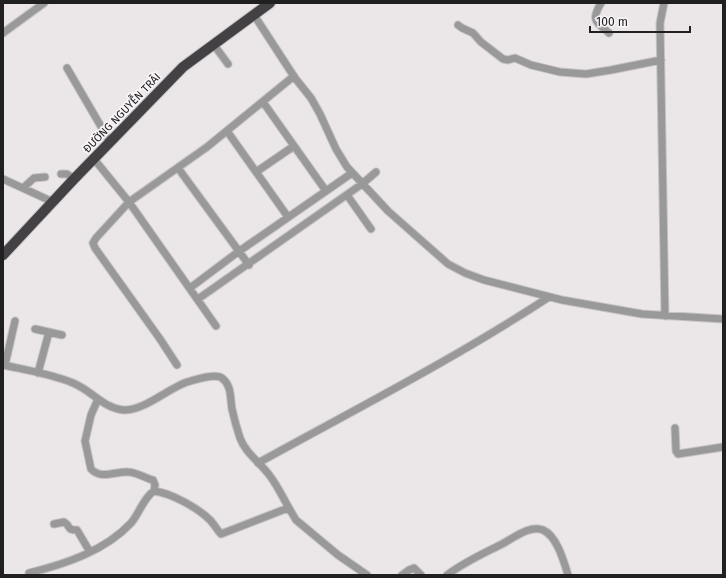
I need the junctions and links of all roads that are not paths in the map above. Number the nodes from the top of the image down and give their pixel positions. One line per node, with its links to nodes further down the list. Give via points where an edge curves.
1 (44, 3): 8 (street)
2 (270, 3): 5 (highway, ĐƯỜNG NGUYỄN TRÃI)
3 (601, 3): 7 (street, via 595,17)
4 (664, 3): 10 (street, via 660,22)
5 (254, 15): 9 (highway, ĐƯỜNG NGUYỄN TRÃI); 13 (street)
6 (458, 25): 10 (street, via 473,33 503,59 515,58 560,72 586,74)
7 (609, 33)
8 (3, 34)
9 (214, 45): 11 (street); 16 (highway, ĐƯỜNG NGUYỄN TRÃI, via 183,68)
10 (661, 60): 41 (street)
11 (228, 64)
12 (67, 68): 16 (street)
13 (294, 76): 14 (street); 22 (street, via 317,109 336,149)
14 (263, 102): 15 (street); 17 (street)
15 (227, 131): 19 (street); 20 (street)
16 (110, 142): 18 (highway, ĐƯỜNG NGUYỄN TRÃI)
17 (294, 146): 20 (street); 29 (street)
18 (94, 159): 26 (highway, ĐƯỜNG NGUYỄN TRÃI); 32 (street)
19 (178, 168): 32 (street); 35 (street)
20 (256, 172): 33 (street)
21 (376, 172): 27 (street)
22 (352, 173): 27 (street); 29 (street)
23 (62, 174): 26 (street)
24 (45, 177): 28 (street, via 34,178)
25 (3, 179): 28 (street)
26 (74, 179): 31 (highway, ĐƯỜNG NGUYỄN TRÃI)
27 (362, 184): 30 (street); 39 (street, via 388,211 448,264 484,280)
28 (23, 188): 31 (street)
29 (326, 191): 33 (street)
30 (347, 195): 34 (street); 37 (street)
31 (53, 202): 36 (highway, ĐƯỜNG NGUYỄN TRÃI)
32 (129, 202): 38 (street); 49 (street, via 93,242)
33 (288, 217): 35 (street)
34 (371, 229)
35 (238, 252): 37 (street); 38 (street)
36 (3, 253)
37 (249, 265): 40 (street)
38 (190, 288): 40 (street)
39 (549, 297): 41 (street); 54 (street, via 435,366)
40 (198, 299): 44 (street)
41 (665, 316): 42 (street)
42 (723, 320)
43 (16, 321): 48 (street)
44 (216, 326)
45 (35, 328): 46 (street)
46 (49, 332): 47 (street); 50 (street)
47 (62, 335)
48 (4, 365): 50 (street)
49 (177, 365)
50 (38, 373): 51 (street, via 74,383)
51 (98, 399): 54 (street, via 107,406 124,410 148,402 193,380 218,376 223,379 232,394 232,408 242,443); 55 (street, via 85,441 91,469 107,475 134,473 153,480)
52 (675, 428): 53 (street, via 678,454)
53 (723, 447)
54 (258, 463): 56 (street, via 274,480)
55 (154, 491): 56 (street, via 176,498 199,512 222,534); 58 (street, via 121,534)
56 (288, 508): 60 (street, via 296,520)
57 (54, 524): 58 (street, via 64,522 72,531 77,530)
58 (90, 552): 59 (street)
59 (29, 573)
60 (367, 575)
61 (402, 575): 62 (street, via 414,568)
62 (421, 575)
63 (447, 575): 64 (street, via 462,564 533,529 543,530 552,537)
64 (568, 575)

